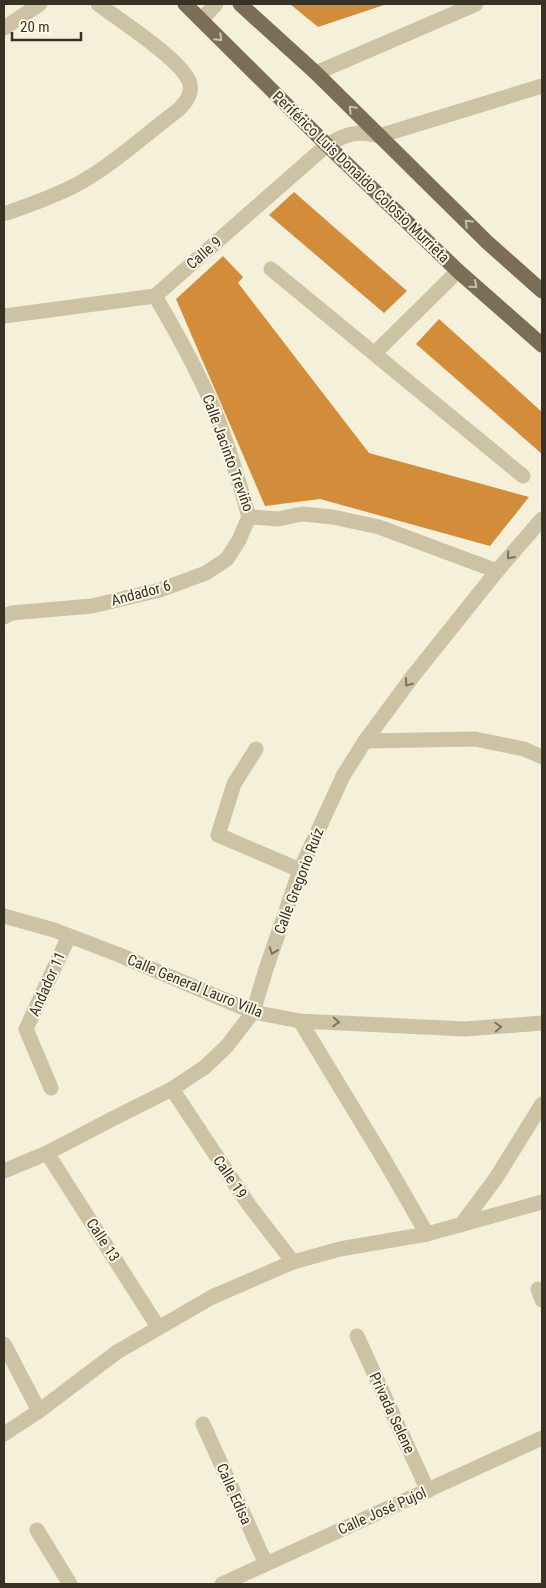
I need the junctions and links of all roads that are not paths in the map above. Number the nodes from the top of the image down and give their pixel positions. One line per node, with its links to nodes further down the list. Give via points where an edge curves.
1 (40, 4): 8 (street)
2 (98, 4): 13 (street, via 172,59 186,74 190,94 178,110 96,173 40,202)
3 (184, 4): 7 (main road, Periférico Luis Donaldo Colosio Murrieta)
4 (216, 4): 7 (street)
5 (240, 4): 9 (main road)
6 (476, 4): 9 (street)
7 (201, 20): 12 (main road, Periférico Luis Donaldo Colosio Murrieta, one-way to 12)
8 (4, 28)
9 (316, 73): 11 (main road, one-way to 9)
10 (542, 86): 11 (street)
11 (379, 136): 12 (street, Calle 9, via 351,133); 16 (main road, one-way to 11)
12 (327, 145): 15 (main road, Periférico Luis Donaldo Colosio Murrieta); 17 (street, Calle 9)
13 (4, 214)
14 (271, 269): 20 (street)
15 (458, 271): 19 (main road, Periférico Luis Donaldo Colosio Murrieta, one-way to 19); 20 (street)
16 (542, 292)
17 (155, 296): 18 (street); 22 (street, Calle Jacinto Treviño, via 215,412)
18 (4, 316)
19 (542, 345)
20 (375, 353): 21 (street)
21 (523, 476)
22 (249, 517): 24 (street, Calle Jacinto Treviño, via 278,519 302,514 379,526); 25 (street, Andador 6, via 227,559 206,573 160,590 92,606 11,613)
23 (542, 520): 24 (street, Calle Gregorio Ruíz, one-way to 24)
24 (497, 572): 26 (street, Calle Gregorio Ruíz, one-way to 26)
25 (4, 617)
26 (365, 741): 28 (street, via 475,739 524,749); 29 (street, Calle Gregorio Ruíz, via 343,776)
27 (256, 749): 29 (street, via 234,784 218,835)
28 (542, 757)
29 (300, 870): 32 (street, Calle Gregorio Ruíz, one-way to 32)
30 (4, 916): 31 (street, Calle General Lauro Villa)
31 (69, 936): 32 (street, Calle General Lauro Villa); 35 (street, Andador 11, via 26,1029)
32 (253, 1012): 33 (street, Calle General Lauro Villa); 36 (street, Calle Gregorio Ruíz, via 227,1046)
33 (300, 1021): 34 (street, Calle General Lauro Villa, one-way to 34, via 465,1029); 42 (street)
34 (542, 1024)
35 (52, 1088)
36 (172, 1089): 38 (street, Calle Gregorio Ruíz); 43 (street, Calle 19, via 249,1205)
37 (542, 1104): 41 (street, via 496,1178)
38 (47, 1153): 39 (street, Calle Gregorio Ruíz); 44 (street, Calle 13)
39 (4, 1171)
40 (542, 1202): 41 (street)
41 (460, 1226): 42 (street)
42 (427, 1234): 43 (street, via 340,1248)
43 (292, 1262): 44 (street, via 212,1297)
44 (158, 1327): 47 (street, via 117,1352)
45 (357, 1336): 51 (street, Privada Selene)
46 (4, 1344): 47 (street)
47 (39, 1411): 49 (street)
48 (202, 1424): 53 (street, Calle Edisa)
49 (4, 1434)
50 (542, 1438): 51 (street, Calle José Pujol)
51 (428, 1490): 53 (street, Calle José Pujol)
52 (37, 1530): 54 (street)
53 (266, 1564): 55 (street, Calle José Pujol)
54 (70, 1584)
55 (222, 1584)

